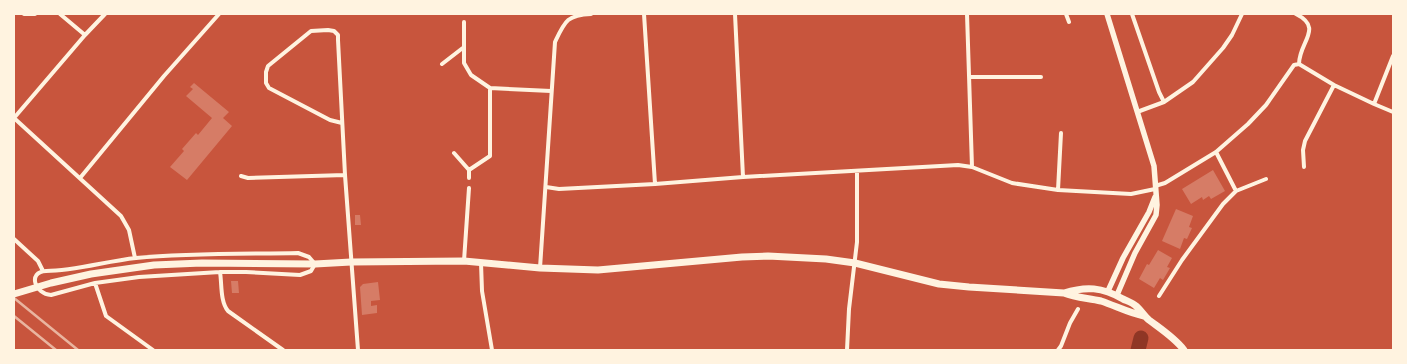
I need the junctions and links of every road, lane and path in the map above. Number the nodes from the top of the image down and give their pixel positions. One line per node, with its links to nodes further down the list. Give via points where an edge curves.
1 (24, 14): 2 (street)
2 (35, 14)
3 (60, 14): 17 (street)
4 (105, 14): 17 (street)
5 (219, 14): 43 (street)
6 (591, 14): 26 (street, via 577,15 563,24 555,42)
7 (644, 14): 46 (street)
8 (735, 14): 42 (street)
9 (966, 14): 22 (street)
10 (1066, 14): 16 (street)
11 (1107, 14): 29 (street)
12 (1132, 14): 27 (street)
13 (1242, 14): 27 (street, via 1229,40 1193,82)
14 (1296, 14): 21 (street, via 1309,22 1310,28 1301,50)
15 (464, 22): 18 (street)
16 (1069, 22)
17 (85, 35): 31 (street)
18 (464, 47): 20 (street); 25 (street, via 464,63 471,75)
19 (1393, 56): 28 (street)
20 (442, 64)
21 (1299, 64): 24 (street); 34 (street, via 1294,65 1266,105)
22 (969, 77): 23 (street); 36 (street)
23 (1041, 77)
24 (1334, 85): 28 (street); 37 (street, via 1305,141)
25 (490, 88): 26 (street); 38 (street, via 490,156)
26 (551, 90): 47 (street)
27 (1164, 102): 29 (street)
28 (1374, 104): 30 (street)
29 (1137, 112): 50 (street, via 1154,166)
30 (1393, 112)
31 (14, 118): 43 (street)
32 (342, 123): 32 (street, via 338,35 328,30 311,31 268,66 266,84 269,88 323,116); 40 (street)
33 (1061, 133): 49 (street)
34 (1216, 152): 50 (street); 51 (street)
35 (454, 153): 38 (street)
36 (972, 167): 39 (street, via 958,165); 49 (street, via 1012,183)
37 (1304, 167)
38 (469, 170): 44 (street)
39 (857, 171): 42 (street); 57 (street)
40 (345, 175): 41 (street, via 248,178); 55 (street)
41 (241, 176)
42 (743, 177): 46 (street)
43 (80, 178): 53 (street, via 121,216 129,230)
44 (469, 178)
45 (1266, 179): 51 (street)
46 (655, 184): 47 (street)
47 (546, 187): 59 (street)
48 (469, 188): 54 (street)
49 (1058, 190): 50 (street, via 1132,194)
50 (1155, 190): 63 (street, via 1149,212 1119,265); 67 (street, via 1156,214)
51 (1236, 191): 66 (street, via 1222,204)
52 (14, 239): 60 (street, via 38,261)
53 (135, 258): 58 (street, via 298,253 309,257); 60 (street)
54 (464, 261): 55 (main road); 56 (main road)
55 (351, 262): 58 (main road); 74 (street)
56 (481, 262): 59 (main road); 75 (street, via 482,291)
57 (855, 263): 59 (main road, via 826,258 768,256 598,270); 64 (main road, via 939,284); 76 (street)
58 (315, 264): 61 (street, via 311,271 300,275); 65 (main road, via 202,263 123,268)
59 (540, 268)
60 (43, 272): 62 (street, via 37,276 35,284 49,295)
61 (220, 272): 62 (street, via 139,277); 73 (street, via 224,307)
62 (95, 283): 72 (street, via 106,316)
63 (1108, 291): 64 (main road, via 1077,289); 67 (main road)
64 (1064, 293): 68 (main road)
65 (14, 294)
66 (1159, 296)
67 (1114, 297): 68 (main road); 69 (main road); 71 (main road, via 1136,306)
68 (1101, 301): 69 (main road)
69 (1118, 307): 71 (main road)
70 (1078, 309): 77 (street)
71 (1144, 316): 78 (main road)
72 (153, 350)
73 (283, 350)
74 (358, 350)
75 (492, 350)
76 (846, 350)
77 (1058, 350)
78 (1184, 350)

